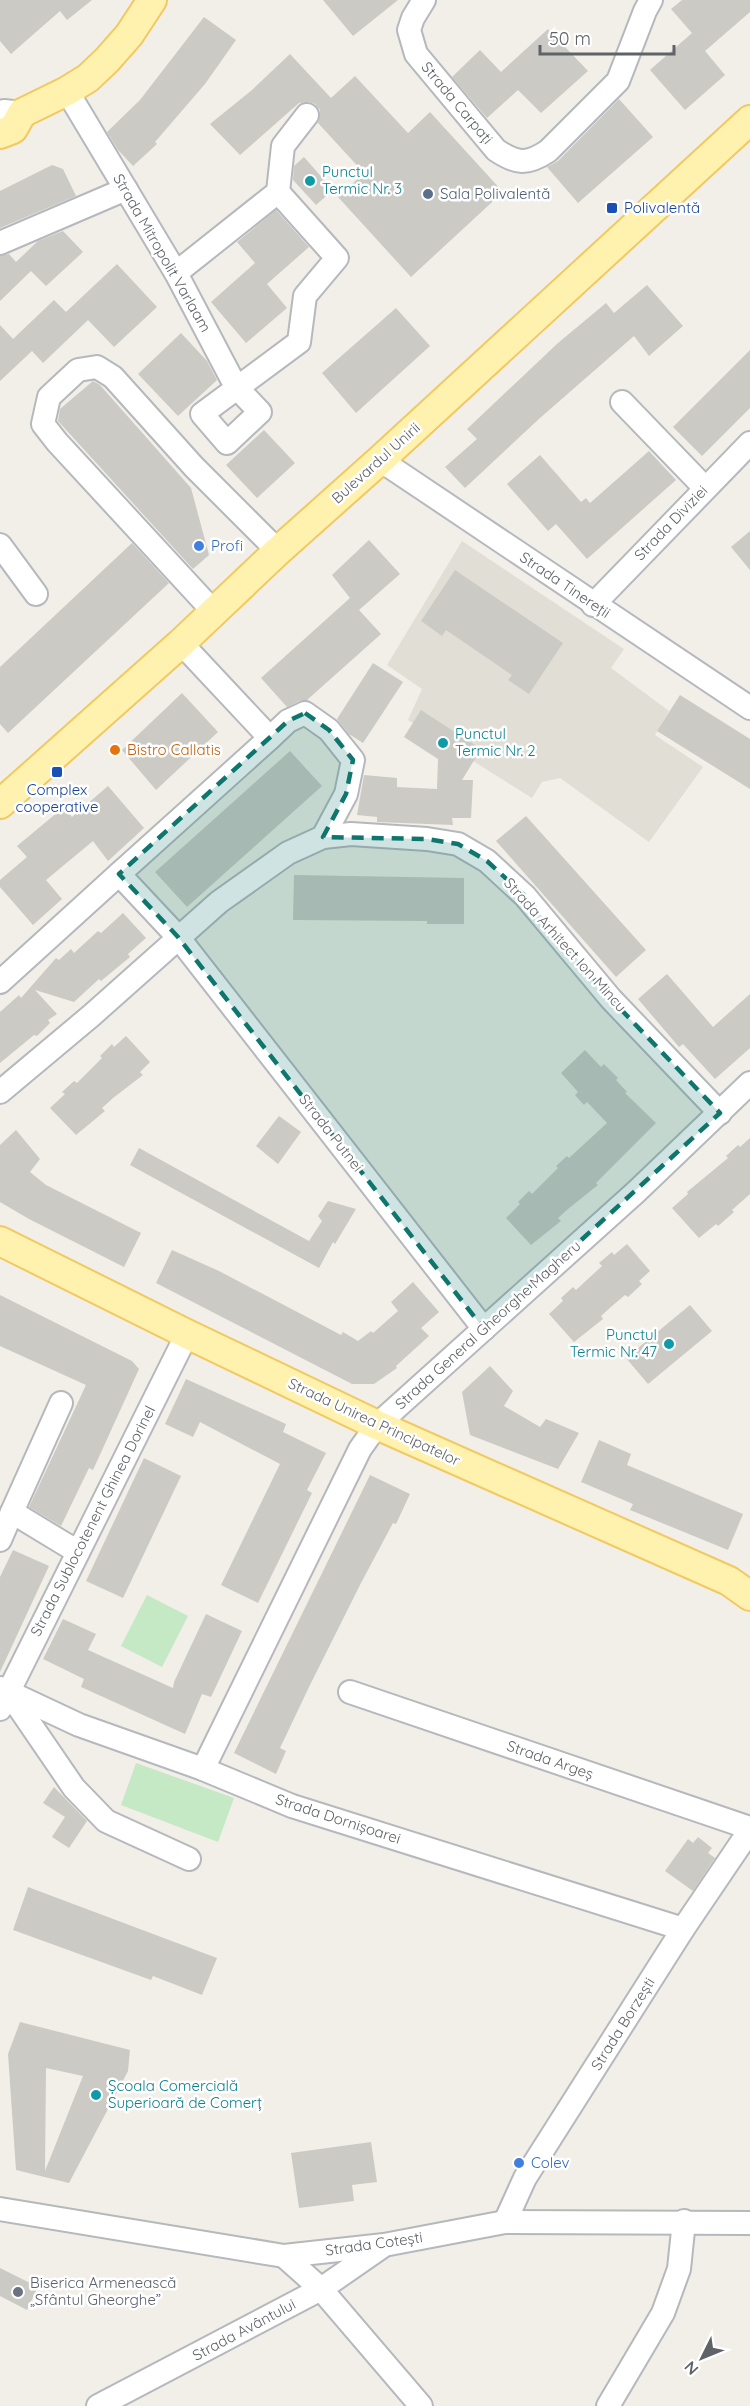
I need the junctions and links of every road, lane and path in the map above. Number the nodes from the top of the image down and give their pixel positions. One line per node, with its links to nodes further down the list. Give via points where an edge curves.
1 (152, 0): 4 (main road, via 107,60)
2 (424, 0): 3 (street, Strada Carpați, via 410,30 416,54 496,150 519,161 535,160 548,151 618,81)
3 (651, 0)
4 (67, 91): 5 (main road); 9 (street, Strada Mitropolit Varlaam)
5 (11, 113): 8 (main road, via 13,129)
6 (307, 115): 10 (street, via 283,146)
7 (750, 120): 16 (main road, Bulevardul Unirii)
8 (0, 134)
9 (126, 189): 11 (street); 12 (street, Strada Mitropolit Varlaam)
10 (278, 192): 12 (street); 13 (street, via 338,258 305,296 299,342)
11 (0, 243)
12 (177, 273): 13 (street, Strada Mitropolit Varlaam)
13 (236, 387): 13 (street, Strada Mitropolit Varlaam, via 260,412 227,443 202,414)
14 (622, 402): 17 (street)
15 (750, 443): 17 (street, Strada Diviziei)
16 (380, 460): 19 (main road, Bulevardul Unirii); 21 (street, Strada Tinereții)
17 (705, 488): 21 (street, Strada Diviziei)
18 (0, 545): 20 (street)
19 (278, 551): 22 (main road, Bulevardul Unirii); 22 (street, via 194,467 113,377 97,367 78,370 49,397 43,423)
20 (36, 594)
21 (593, 605): 24 (street, Strada Tinereții)
22 (213, 611): 23 (main road, Bulevardul Unirii)
23 (181, 643): 25 (street); 26 (main road, Bulevardul Unirii)
24 (750, 708)
25 (270, 738): 27 (street, via 288,720 305,713 329,730 353,760 346,794); 28 (street)
26 (0, 804)
27 (323, 837): 29 (street, Strada Arhitect Ion Mincu, via 288,853 236,889); 33 (street, Strada Arhitect Ion Mincu, via 351,834 426,839 458,844 487,861 525,896 611,999)
28 (119, 874): 29 (street, Strada Putnei); 30 (street)
29 (178, 938): 32 (street, Strada Arhitect Ion Mincu); 35 (street, Strada Putnei)
30 (0, 982)
31 (750, 1083): 33 (street, Strada General Gheorghe Magheru)
32 (8, 1085)
33 (720, 1113): 35 (street, Strada General Gheorghe Magheru)
34 (0, 1241): 36 (main road, Strada Unirea Principatelor)
35 (484, 1329): 38 (street, Strada General Gheorghe Magheru)
36 (187, 1334): 38 (main road, Strada Unirea Principatelor); 41 (street, Strada Sublocotenent Ghinea Dorinel)
37 (61, 1403): 39 (street)
38 (377, 1425): 42 (main road, Strada Unirea Principatelor); 45 (street, Strada General Gheorghe Magheru, via 360,1449)
39 (12, 1512): 40 (street); 41 (street, via 68,1546)
40 (0, 1540)
41 (79, 1548): 44 (street, Strada Sublocotenent Ghinea Dorinel)
42 (743, 1588)
43 (350, 1692): 46 (street, Strada Argeș)
44 (3, 1696): 45 (street, Strada Dornișoarei); 47 (street, via 74,1788 106,1821)
45 (203, 1770): 48 (street, Strada Dornișoarei, via 292,1806)
46 (750, 1829): 48 (street, Strada Borzești)
47 (189, 1859)
48 (683, 1929): 51 (street, Strada Borzești, via 525,2178)
49 (0, 2209): 54 (street, Strada Cotești)
50 (684, 2221): 51 (street, Strada Cotești); 52 (street, Strada Cotești); 58 (street, via 679,2269 663,2313)
51 (505, 2222): 53 (street, Strada Cotești)
52 (750, 2223)
53 (384, 2245): 54 (street, Strada Cotești); 55 (street, Strada Avântului)
54 (284, 2256): 55 (street)
55 (321, 2289): 56 (street, Strada Avântului); 57 (street)
56 (98, 2406)
57 (421, 2406)
58 (608, 2406)

